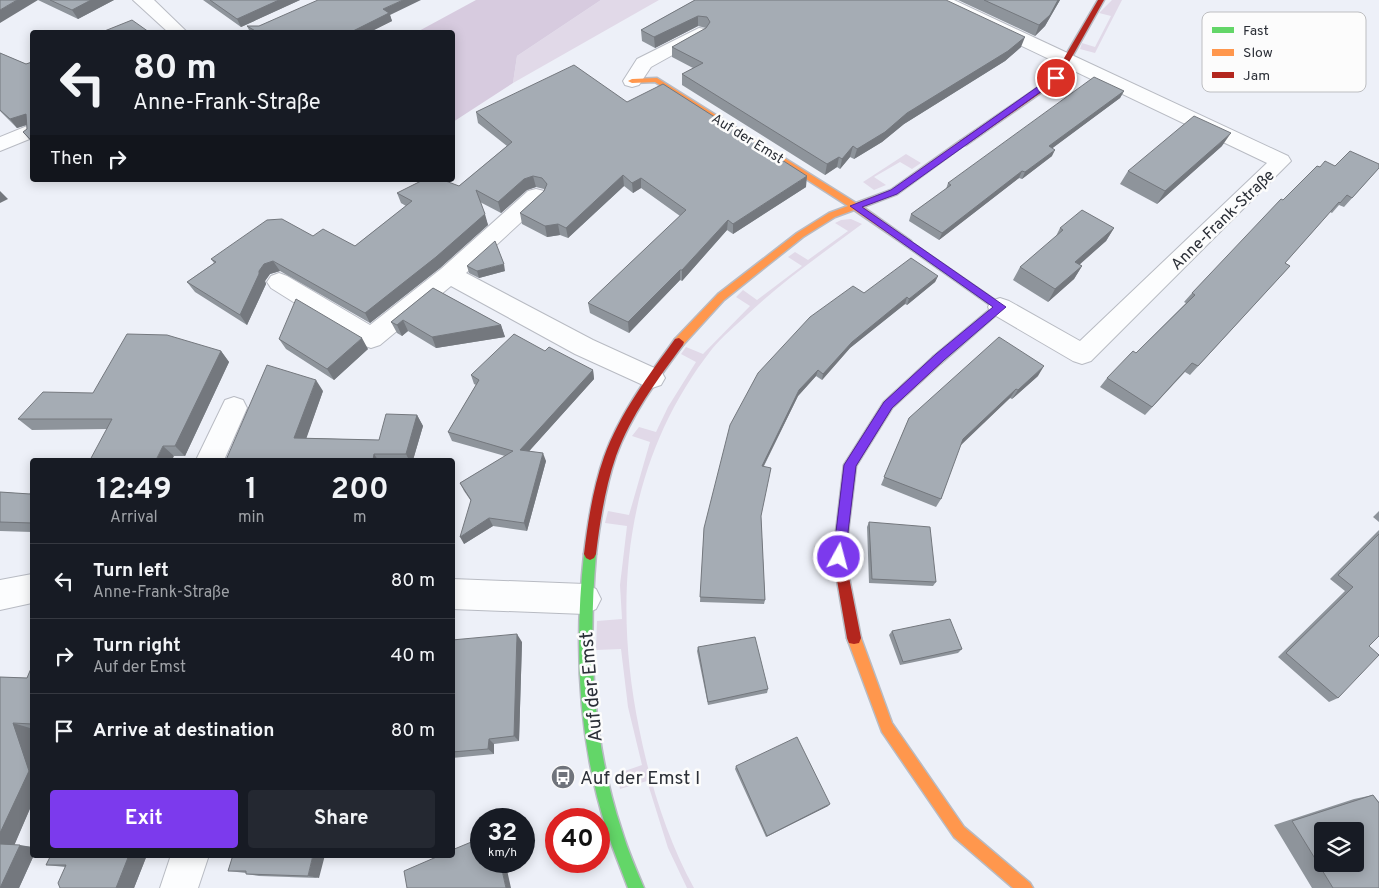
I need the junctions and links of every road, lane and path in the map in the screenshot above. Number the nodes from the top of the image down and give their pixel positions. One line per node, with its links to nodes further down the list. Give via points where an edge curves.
1 (142, 0): 4 (street)
2 (940, 0): 6 (street)
3 (1101, 0): 6 (street, Auf der Emst)
4 (176, 30)
5 (699, 33): 7 (street, Auf der Emst, via 644,63)
6 (1067, 60): 11 (street, Auf der Emst, via 1056,78 894,192); 14 (street, Anne-Frank-Straße, via 1281,161 1082,354)
7 (632, 81): 11 (street, Auf der Emst, via 657,80)
8 (30, 131): 9 (street)
9 (0, 145)
10 (536, 196): 12 (street)
11 (855, 206): 14 (street, Anne-Frank-Straße); 15 (street, Auf der Emst, via 832,215 800,235 721,297 681,339)
12 (449, 275): 13 (street, via 371,338); 15 (street, via 584,347)
13 (279, 282)
14 (1000, 307): 25 (street, via 888,405 850,465 839,557 855,645 887,726 959,832)
15 (652, 378): 21 (street, Auf der Emst, via 633,408 610,458 595,516)
16 (234, 408): 17 (street)
17 (211, 458)
18 (30, 589): 20 (street)
19 (455, 594): 21 (street)
20 (0, 595)
21 (585, 599): 24 (street, Auf der Emst, via 585,667 598,769 612,825)
22 (189, 858): 23 (street)
23 (178, 888)
24 (636, 888)
25 (1026, 888)

